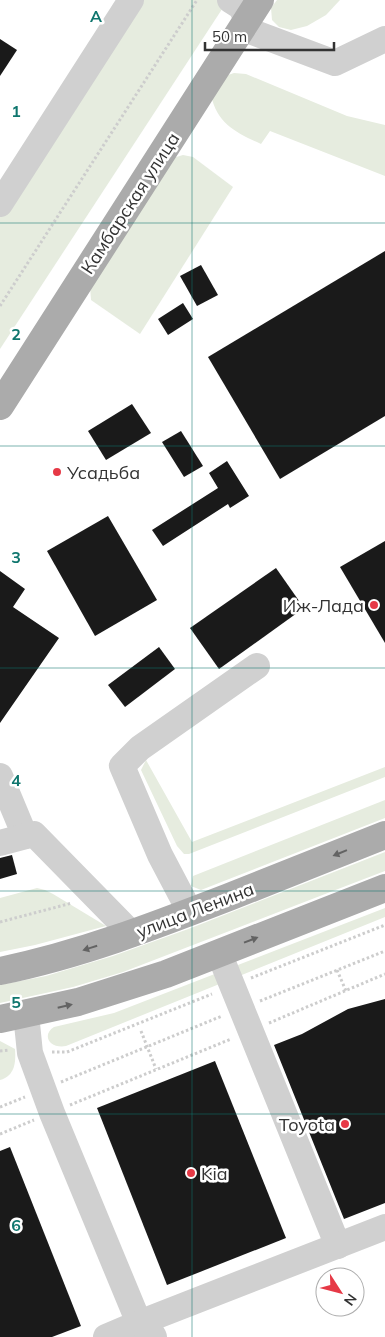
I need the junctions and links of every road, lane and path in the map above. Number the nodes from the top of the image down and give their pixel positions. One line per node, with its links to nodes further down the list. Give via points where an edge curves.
1 (131, 0): 5 (lane)
2 (197, 0): 6 (path)
3 (245, 12): 4 (lane, via 335,63); 7 (main road, Камбарская улица)
4 (385, 39)
5 (0, 204)
6 (0, 306)
7 (0, 406)
8 (257, 666): 15 (lane, via 140,748 122,766 160,855)
9 (0, 776): 11 (lane)
10 (385, 835): 15 (main road, улица Ленина, one-way to 15)
11 (25, 836): 12 (lane); 14 (lane, via 34,834)
12 (0, 843)
13 (385, 888): 20 (main road, one-way to 13)
14 (94, 897): 16 (path); 18 (lane)
15 (190, 912): 18 (main road, улица Ленина)
16 (0, 922)
17 (385, 925): 25 (path)
18 (132, 934): 22 (main road, улица Ленина, one-way to 22)
19 (385, 950): 21 (path)
20 (219, 953): 25 (lane); 26 (main road, one-way to 20, via 115,991)
21 (337, 970): 24 (path); 25 (path)
22 (0, 971)
23 (385, 974): 24 (path)
24 (346, 991): 25 (path)
25 (242, 1008): 29 (path); 30 (path, via 67,1052); 31 (path); 36 (lane)
26 (26, 1014): 27 (main road); 30 (lane)
27 (0, 1019)
28 (141, 1031): 29 (path)
29 (148, 1047): 31 (path); 32 (path)
30 (30, 1053): 32 (lane)
31 (156, 1070): 32 (path)
32 (47, 1101): 33 (path); 34 (path); 37 (lane)
33 (0, 1107)
34 (0, 1134)
35 (385, 1227): 36 (lane)
36 (338, 1246): 37 (lane)
37 (146, 1330): 38 (lane)
38 (106, 1337)

